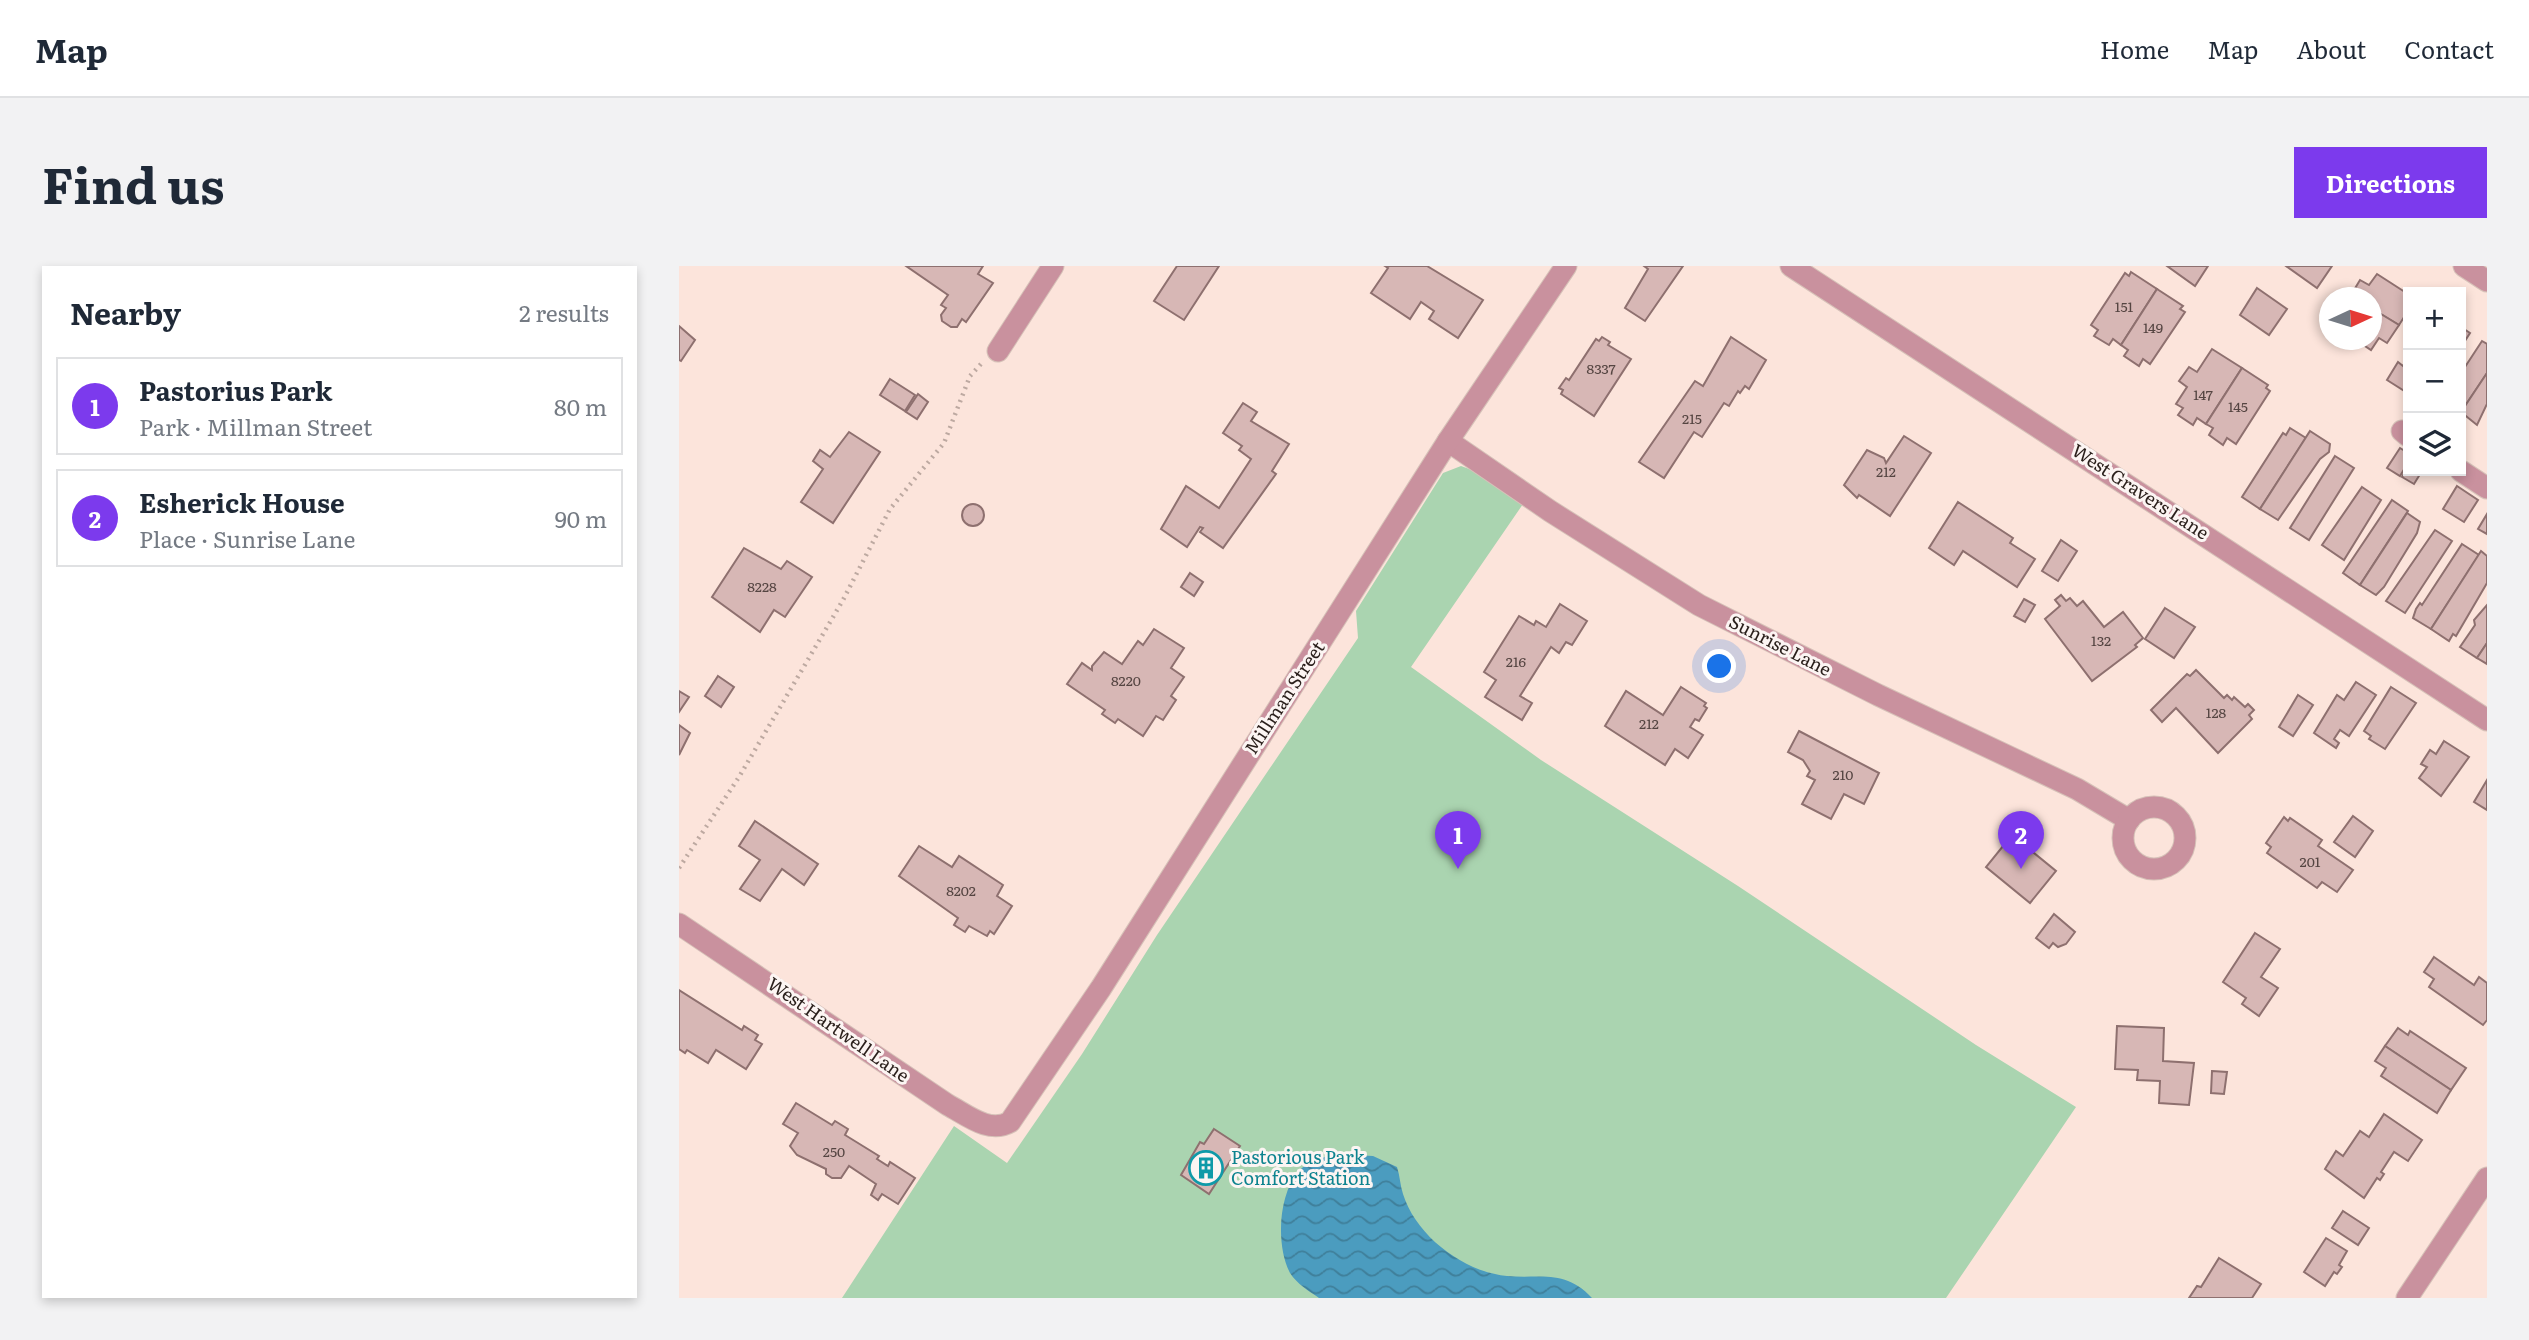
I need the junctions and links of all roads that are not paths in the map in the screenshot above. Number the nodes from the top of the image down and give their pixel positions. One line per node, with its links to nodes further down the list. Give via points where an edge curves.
1 (1053, 266): 6 (street)
2 (1566, 266): 7 (street, Millman Street)
3 (1791, 266): 10 (street, West Gravers Lane)
4 (2464, 266): 5 (street)
5 (2487, 281)
6 (998, 351)
7 (1448, 440): 11 (street, Sunrise Lane, via 1699,605 2077,789); 13 (street, Millman Street, via 1101,988 1017,1114)
8 (2466, 474): 9 (street)
9 (2487, 488)
10 (2487, 720)
11 (2129, 820)
12 (679, 924): 13 (street, West Hartwell Lane, via 948,1105 980,1122)
13 (1002, 1127)
14 (2487, 1178): 15 (street)
15 (2407, 1298)

